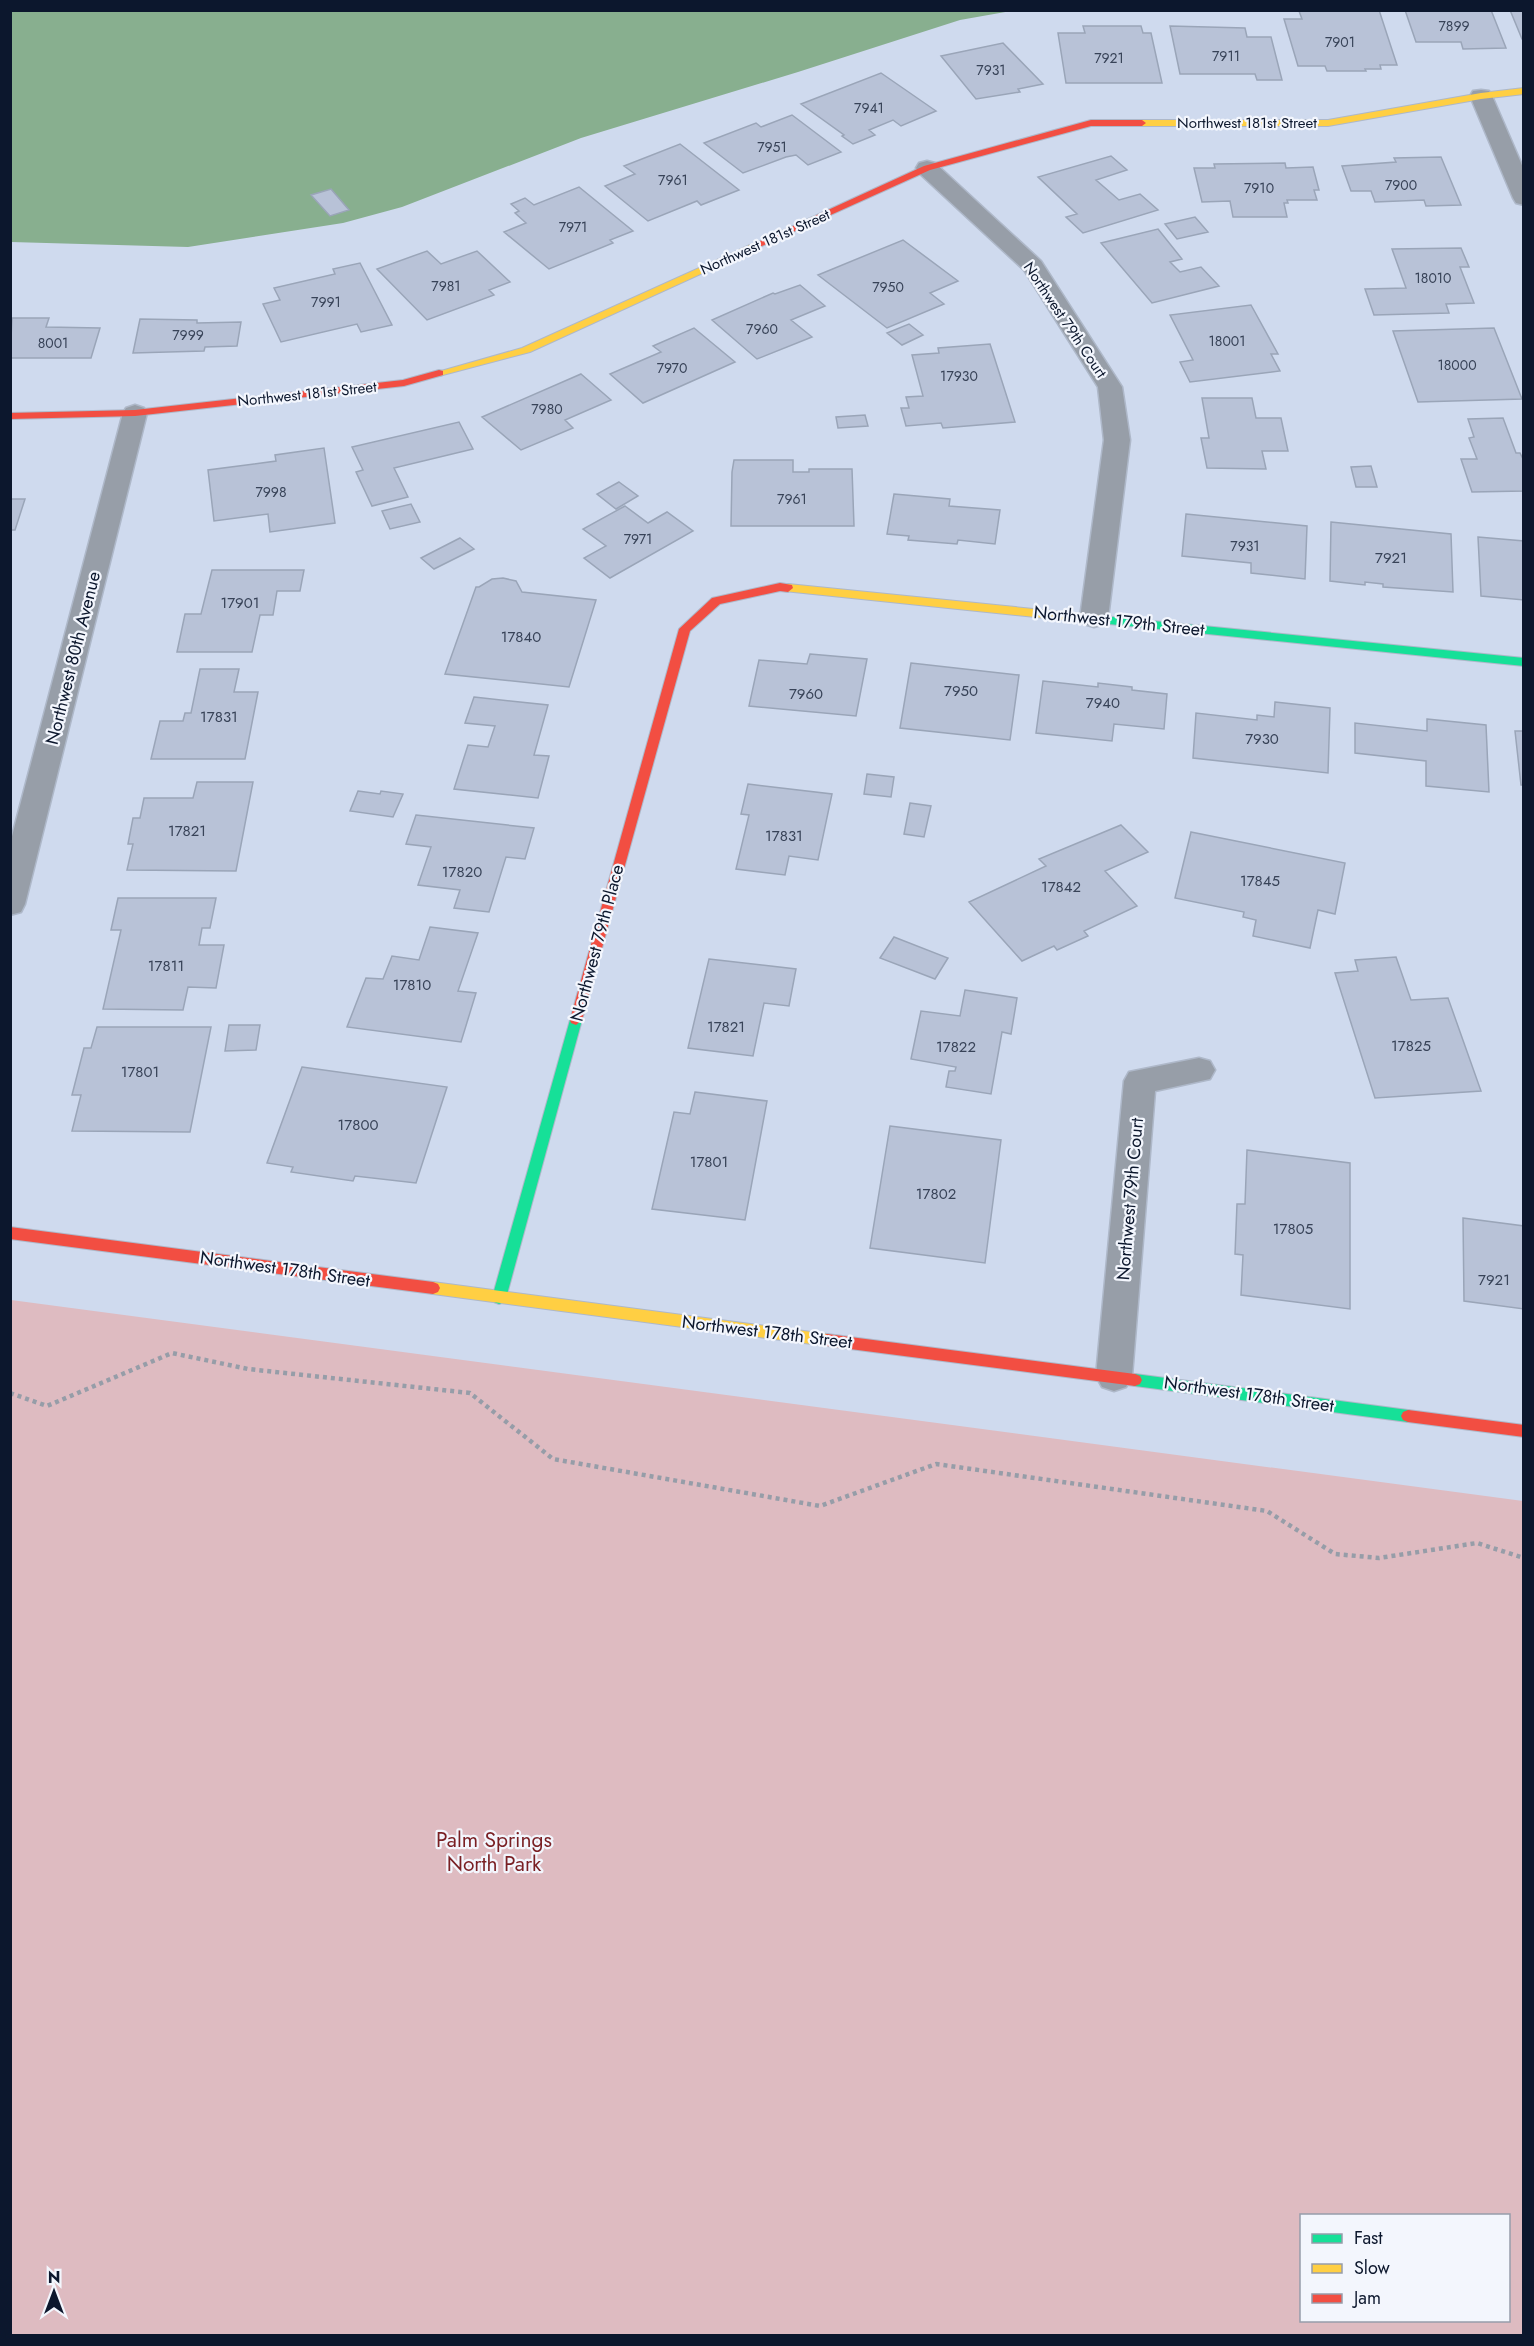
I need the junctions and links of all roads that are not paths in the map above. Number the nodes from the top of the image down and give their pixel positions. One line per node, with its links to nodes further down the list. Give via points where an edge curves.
1 (1524, 91): 2 (street, Northwest 181st Street)
2 (1481, 96): 3 (street, Northwest 181st Street, via 1328,123 1091,123); 4 (street)
3 (927, 168): 5 (street, Northwest 181st Street, via 526,350 404,383); 8 (street, Northwest 79th Court, via 1033,267 1110,387 1117,440)
4 (1524, 198)
5 (135, 413): 6 (street, Northwest 181st Street); 10 (street, Northwest 80th Avenue)
6 (10, 416)
7 (716, 601): 8 (street, Northwest 179th Street, via 780,586); 13 (street, Northwest 79th Place, via 684,629)
8 (1094, 618): 9 (street, Northwest 179th Street)
9 (1524, 662)
10 (10, 904)
11 (1199, 1070): 14 (street, Northwest 79th Court, via 1140,1081)
12 (10, 1233): 13 (street, Northwest 178th Street)
13 (499, 1298): 14 (street, Northwest 178th Street)
14 (1114, 1376): 15 (street, Northwest 178th Street)
15 (1524, 1431)

